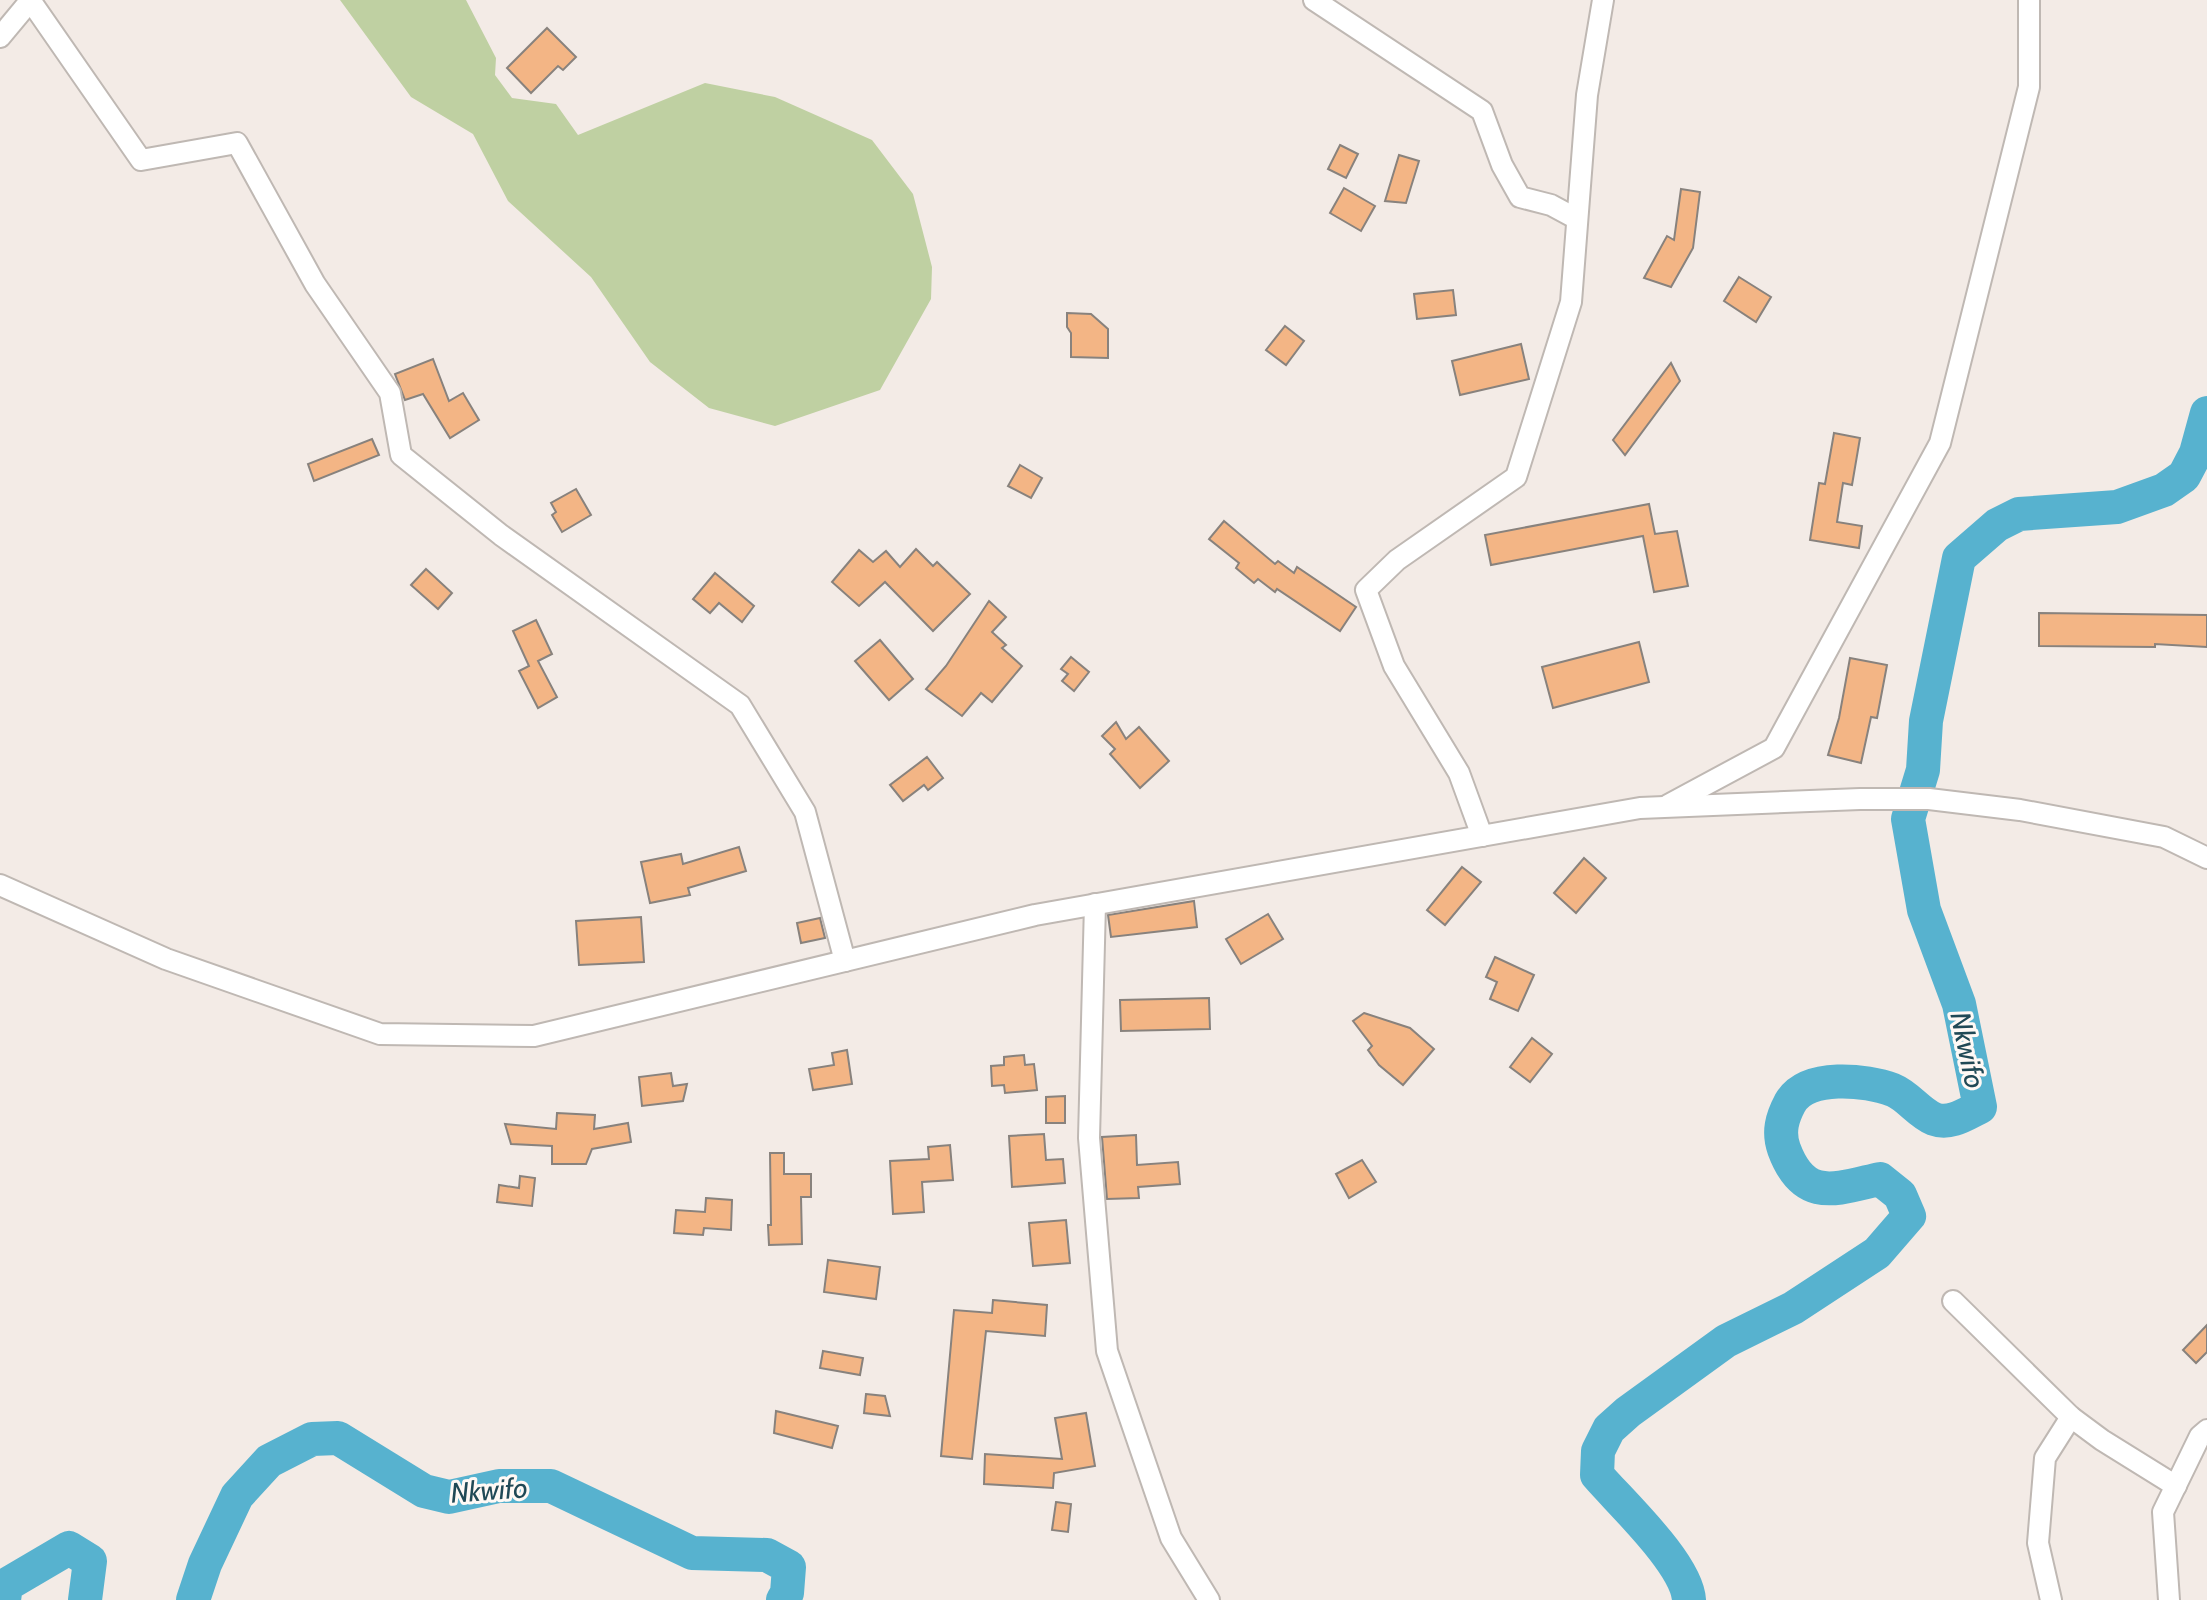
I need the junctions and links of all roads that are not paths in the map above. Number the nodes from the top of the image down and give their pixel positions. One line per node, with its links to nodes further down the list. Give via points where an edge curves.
1 (1314, 0): 6 (street, via 1482,111 1520,197)
2 (1603, 0): 6 (street, via 1587,95)
3 (2029, 0): 7 (street, via 2029,87 1940,443 1774,748)
4 (30, 1): 5 (street); 12 (street, via 141,160 237,143 315,284 390,393 401,455 501,535 740,705 805,812)
5 (0, 37)
6 (1577, 219): 8 (street, via 1571,302 1516,477 1397,560 1366,590 1394,666 1459,773)
7 (1664, 807): 8 (street); 9 (street, via 1929,799 2164,837)
8 (1482, 836): 11 (street)
9 (2207, 858)
10 (0, 885): 12 (street, via 166,959 380,1034 534,1036)
11 (1095, 904): 12 (street); 17 (street, via 1089,1138 1107,1351 1171,1538)
12 (845, 961)
13 (1953, 1301): 14 (street)
14 (2071, 1417): 16 (street); 18 (street, via 2045,1458 2038,1543)
15 (2207, 1430): 16 (street)
16 (2176, 1486): 19 (street, via 2163,1512)
17 (1209, 1600)
18 (2051, 1600)
19 (2169, 1600)

